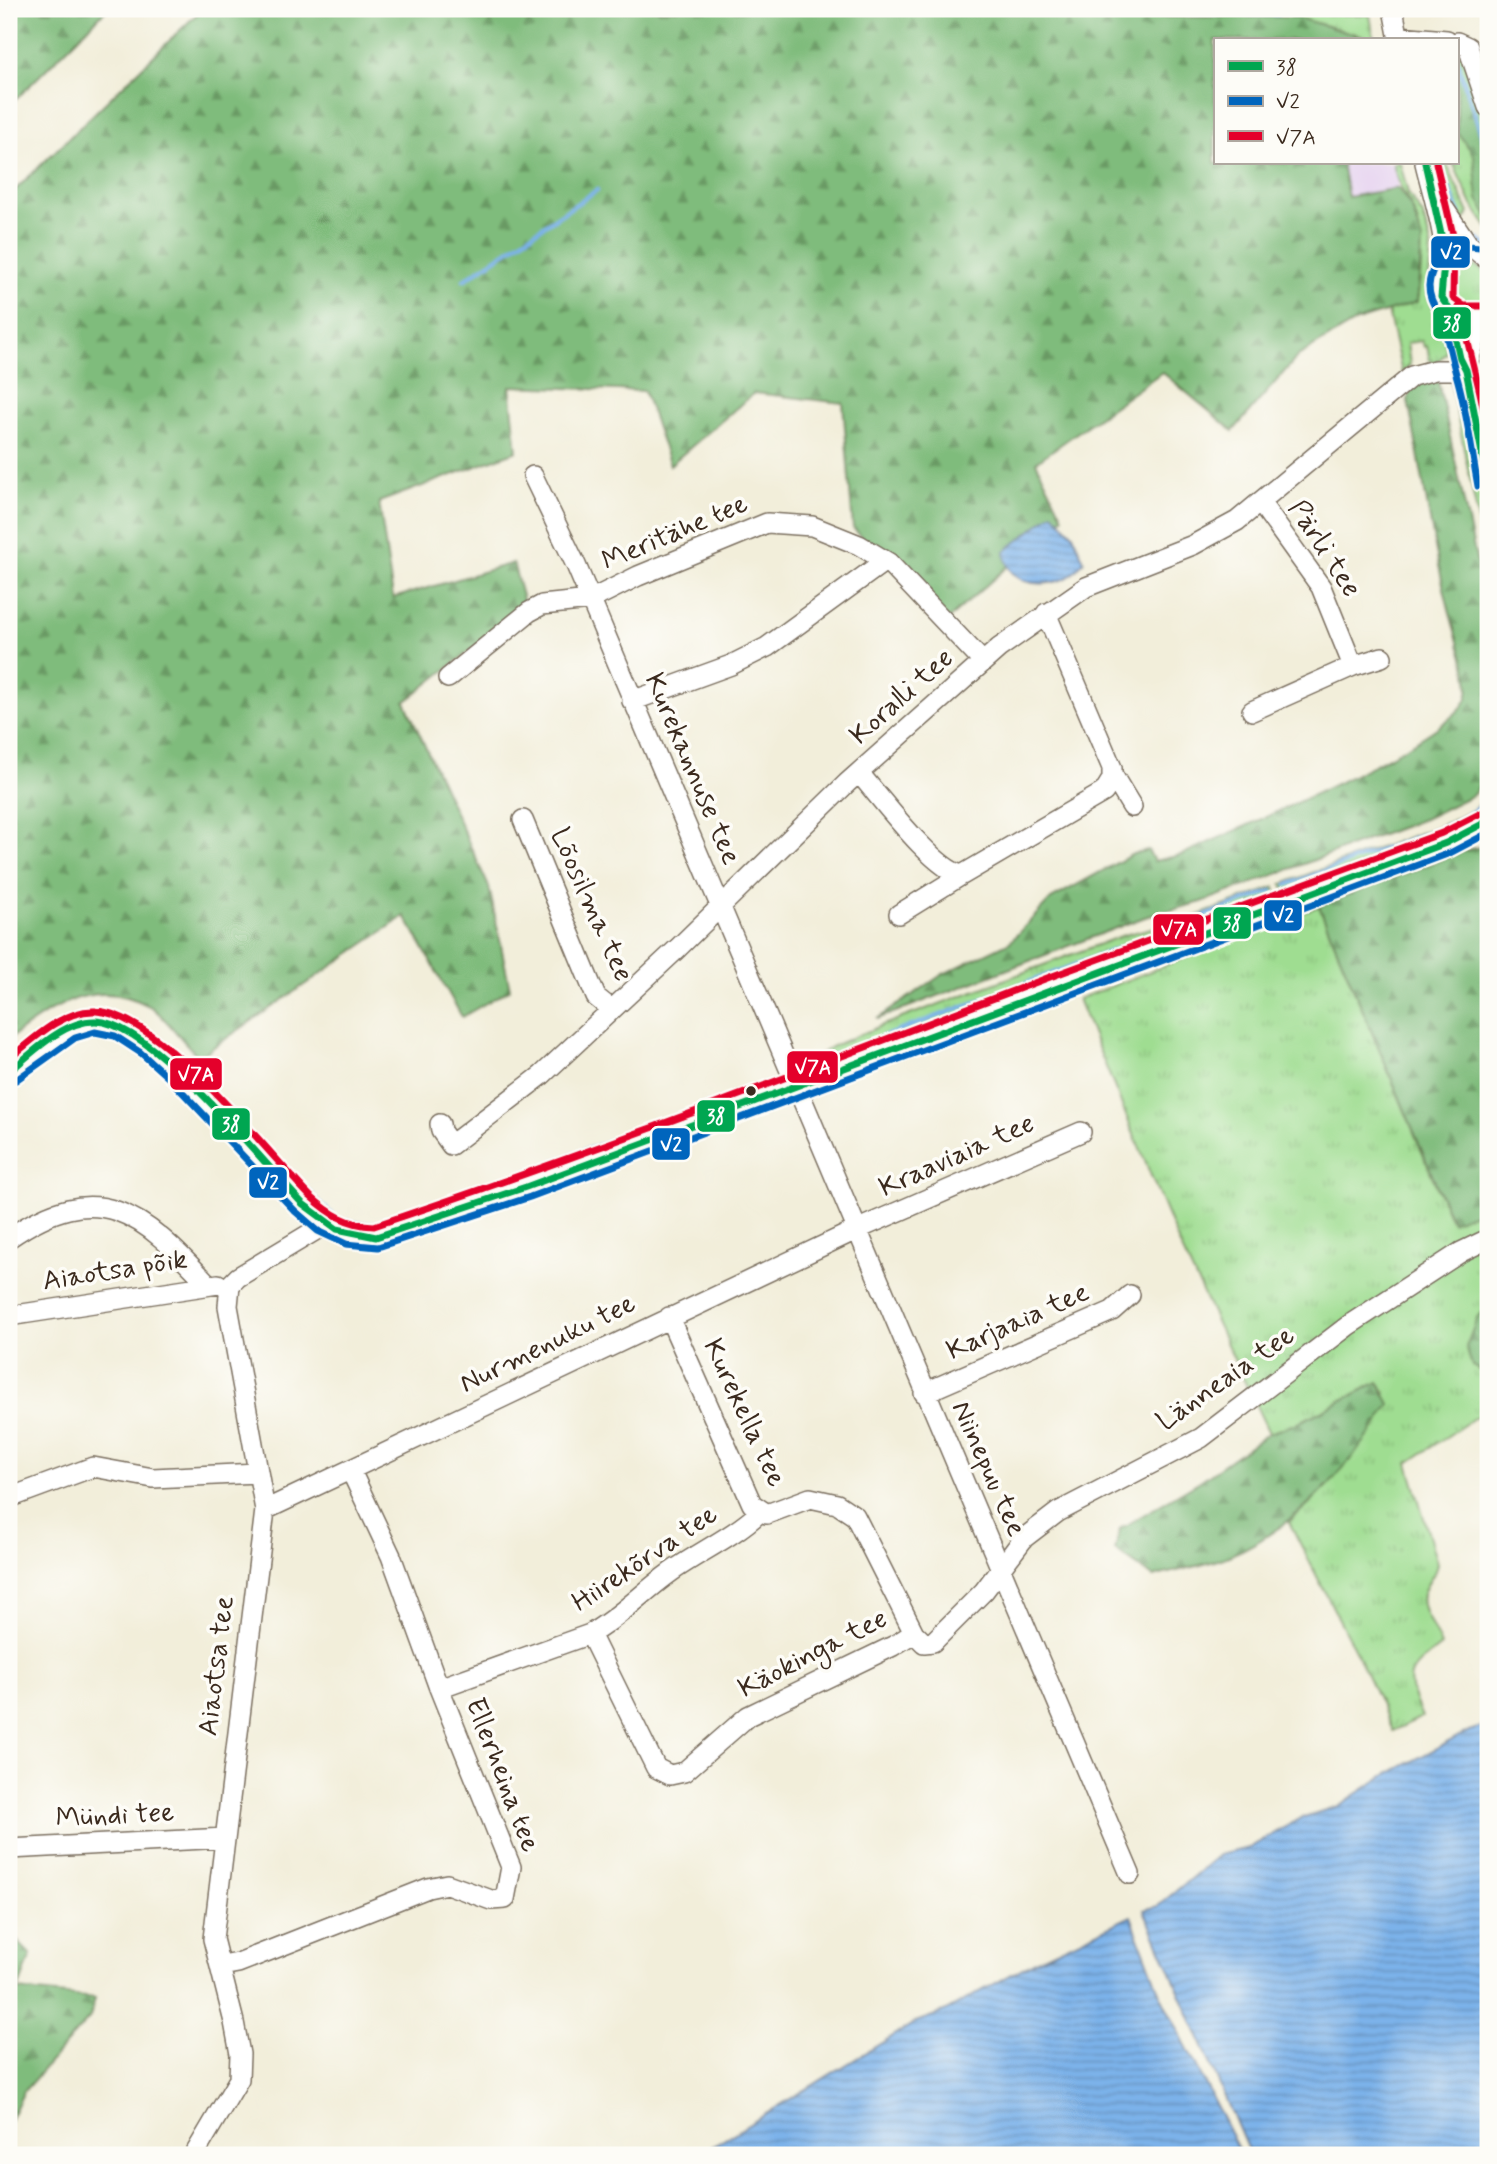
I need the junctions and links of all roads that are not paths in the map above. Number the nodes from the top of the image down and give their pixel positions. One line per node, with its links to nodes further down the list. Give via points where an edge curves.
1 (1393, 9): 2 (street)
2 (1398, 38)
3 (1458, 42): 4 (street, via 1468,47)
4 (1488, 107)
5 (1425, 164): 6 (street)
6 (1433, 191): 7 (street, via 1457,230); 8 (street)
7 (1485, 259): 8 (street, via 1461,258)
8 (1444, 270): 9 (street, via 1441,297)
9 (1449, 309): 10 (street, via 1460,317); 11 (street)
10 (1488, 315): 11 (street)
11 (1466, 370): 13 (street); 14 (street, Koralli tee, via 1412,376)
12 (533, 477): 16 (street, Kurekannuse tee)
13 (1488, 484)
14 (1260, 502): 17 (street, Koralli tee, via 1237,521 1193,545 1086,587); 20 (street, Pärli tee, via 1321,587)
15 (885, 561): 16 (street, Meritähe tee, via 812,526 767,523); 19 (street, Meritähe tee); 22 (street, via 768,647)
16 (590, 600): 21 (street, via 542,605 529,612); 22 (street, Kurekannuse tee)
17 (1046, 613): 19 (street, Koralli tee); 25 (street)
18 (1382, 657): 20 (street)
19 (983, 662): 24 (street, Koralli tee)
20 (1353, 666): 23 (street)
21 (447, 678)
22 (632, 701): 30 (street, Kurekannuse tee)
23 (1252, 710)
24 (859, 773): 29 (street, via 922,846 946,869); 30 (street, Koralli tee)
25 (1112, 774): 26 (street); 29 (street, via 1104,792)
26 (1132, 807)
27 (523, 820): 32 (street, Lõosilma tee, via 596,997)
28 (1488, 821): 34 (street, via 1446,843)
29 (962, 875): 31 (street)
30 (721, 905): 32 (street, Koralli tee); 34 (street, Kurekannuse tee)
31 (899, 914)
32 (611, 1009): 35 (street, Koralli tee, via 542,1074 466,1135 451,1144)
33 (9, 1072): 37 (street, via 66,1029 98,1021 127,1028 159,1053)
34 (798, 1086): 37 (street, via 392,1234 361,1237); 38 (street, Niinepuu tee)
35 (440, 1124)
36 (1081, 1132): 38 (street, Kraaviaia tee)
37 (326, 1224): 42 (street)
38 (856, 1230): 45 (street, Nurmenuku tee); 46 (street, Niinepuu tee)
39 (9, 1238): 41 (street, via 55,1212 100,1205 150,1228)
40 (1488, 1239): 52 (street, Länneaia tee, via 1349,1325 1200,1438 1058,1512 1024,1538)
41 (208, 1284): 42 (street, Aiaotsa põik); 44 (street, Aiaotsa põik)
42 (230, 1285): 48 (street, Aiaotsa tee, via 228,1306)
43 (1130, 1295): 46 (street, Karjaaia tee, via 1112,1311)
44 (9, 1315)
45 (668, 1317): 47 (street, Nurmenuku tee); 51 (street, Kurekella tee, via 752,1504)
46 (924, 1393): 52 (street, Niinepuu tee)
47 (351, 1471): 50 (street, Nurmenuku tee); 55 (street, Ellerheina tee, via 391,1556)
48 (257, 1473): 49 (street, via 153,1478 93,1467); 50 (street, Aiaotsa tee)
49 (9, 1498)
50 (265, 1510): 56 (street, Aiaotsa tee)
51 (760, 1511): 53 (street, Kurekella tee, via 768,1514 810,1498 837,1503 855,1516); 54 (street, Hiirekõrva tee, via 743,1528 672,1572)
52 (1001, 1567): 53 (street, Käokinga tee, via 984,1591 933,1642 924,1643); 58 (street, Niinepuu tee)
53 (914, 1633): 54 (street, Käokinga tee, via 748,1716 684,1772 670,1775 656,1768)
54 (590, 1634): 55 (street, Hiirekõrva tee)
55 (439, 1688): 59 (street, Ellerheina tee, via 511,1867 505,1899 491,1900 447,1884 428,1888)
56 (225, 1838): 57 (street, Mündi tee); 59 (street, Aiaotsa tee, via 213,1939)
57 (9, 1849)
58 (1130, 1874)
59 (222, 1966): 60 (street, Aiaotsa tee, via 240,2054 239,2079)
60 (194, 2155)

